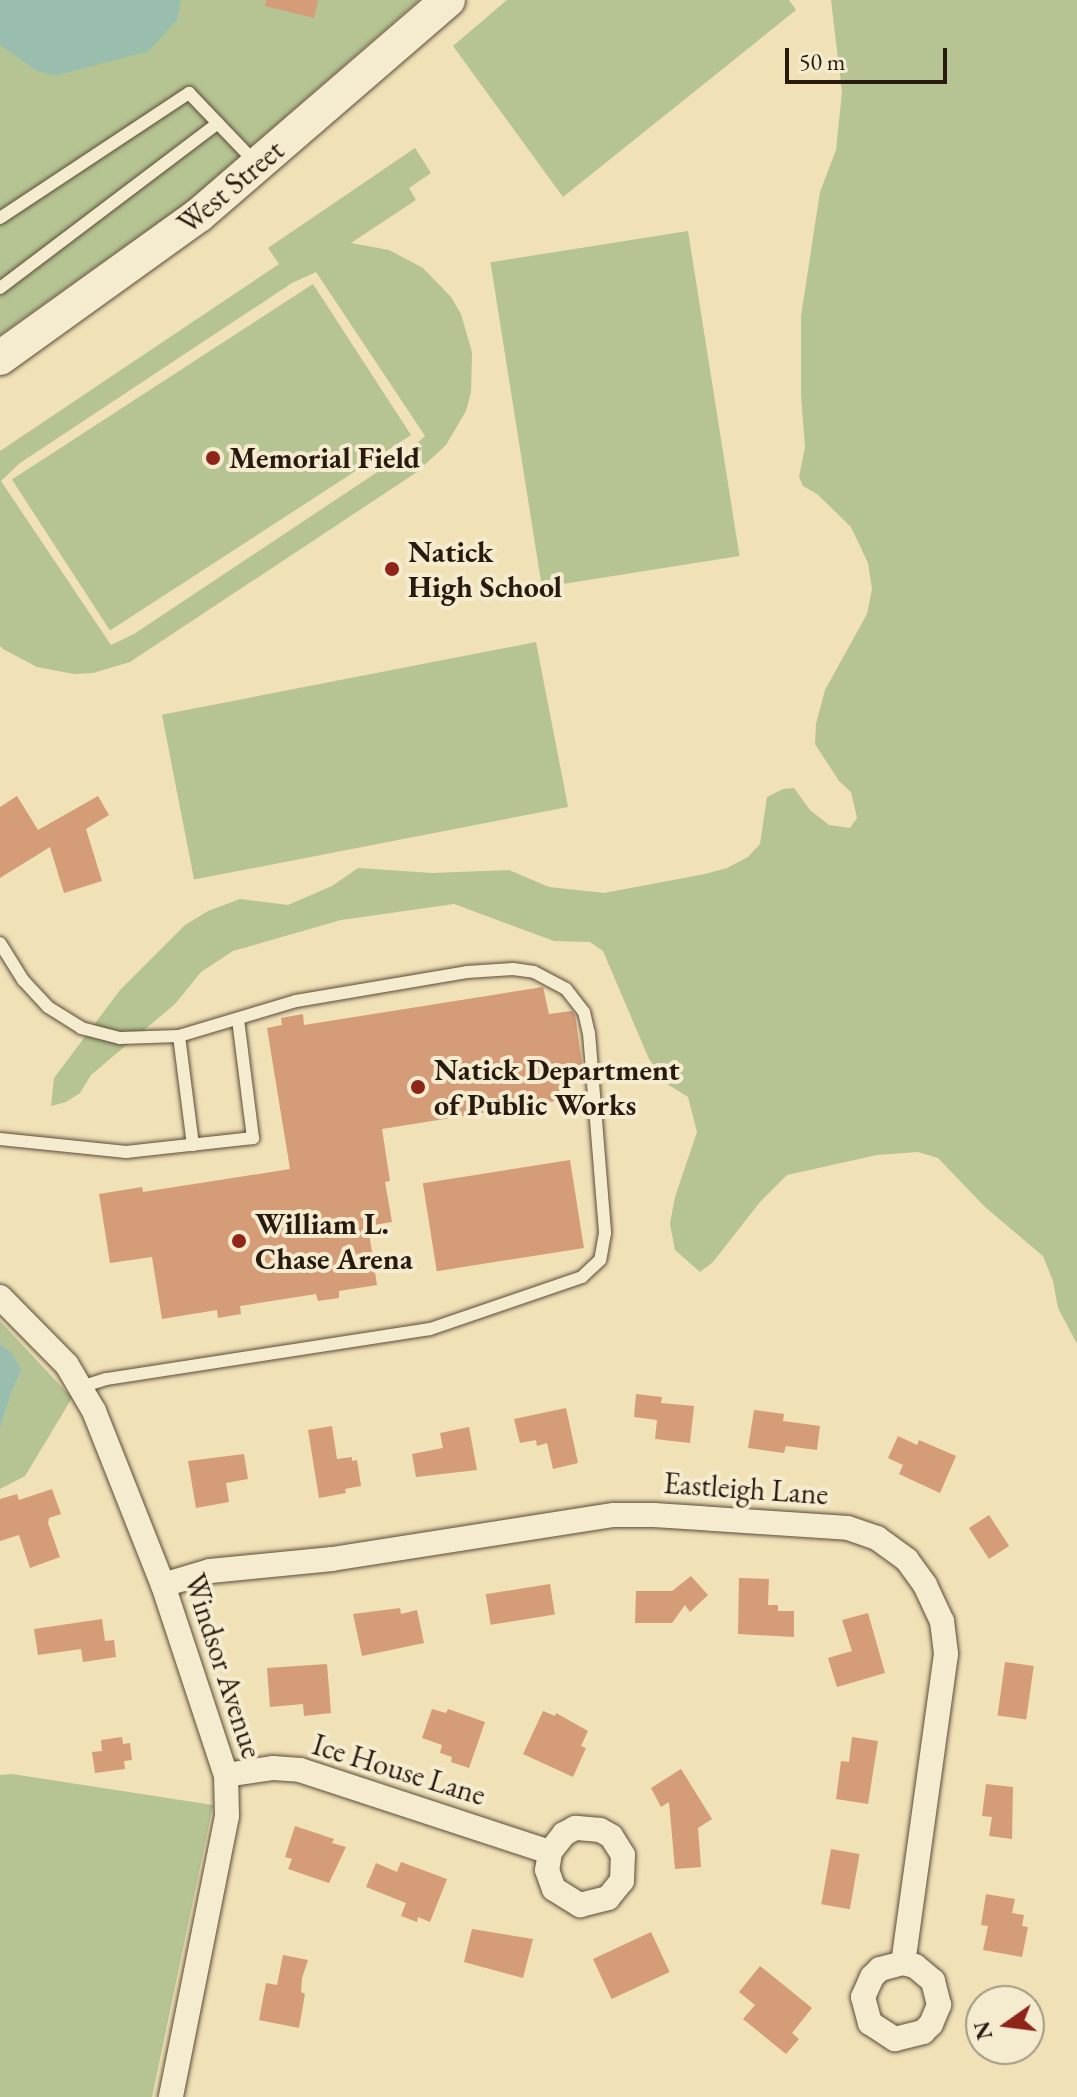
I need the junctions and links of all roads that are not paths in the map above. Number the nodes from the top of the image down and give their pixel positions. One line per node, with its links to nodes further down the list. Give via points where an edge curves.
1 (448, 0): 3 (street, West Street)
2 (218, 123): 3 (lane); 4 (lane, via 189,93); 5 (lane)
3 (258, 165): 6 (street, West Street, via 162,244)
4 (0, 218)
5 (0, 288)
6 (0, 358)
7 (0, 943): 9 (lane, via 35,994 81,1028 120,1038)
8 (238, 1019): 9 (lane); 11 (lane, via 253,1138); 13 (lane, via 296,1001 467,972 513,969 551,978 577,999 593,1054 605,1233 600,1260 569,1283 430,1329)
9 (179, 1036): 11 (lane)
10 (0, 1139): 11 (lane, via 126,1152)
11 (193, 1145)
12 (0, 1297): 13 (street, Windsor Avenue, via 48,1343)
13 (81, 1387): 14 (street, Windsor Avenue, via 106,1436)
14 (163, 1585): 15 (street, Windsor Avenue); 17 (street, Eastleigh Lane, via 210,1571 355,1556 614,1515 848,1528 877,1538 907,1560 925,1585 942,1621 946,1654)
15 (226, 1775): 16 (street, Ice House Lane, via 300,1770); 18 (street, Windsor Avenue, via 227,1816)
16 (550, 1852)
17 (903, 1963)
18 (171, 2097)

